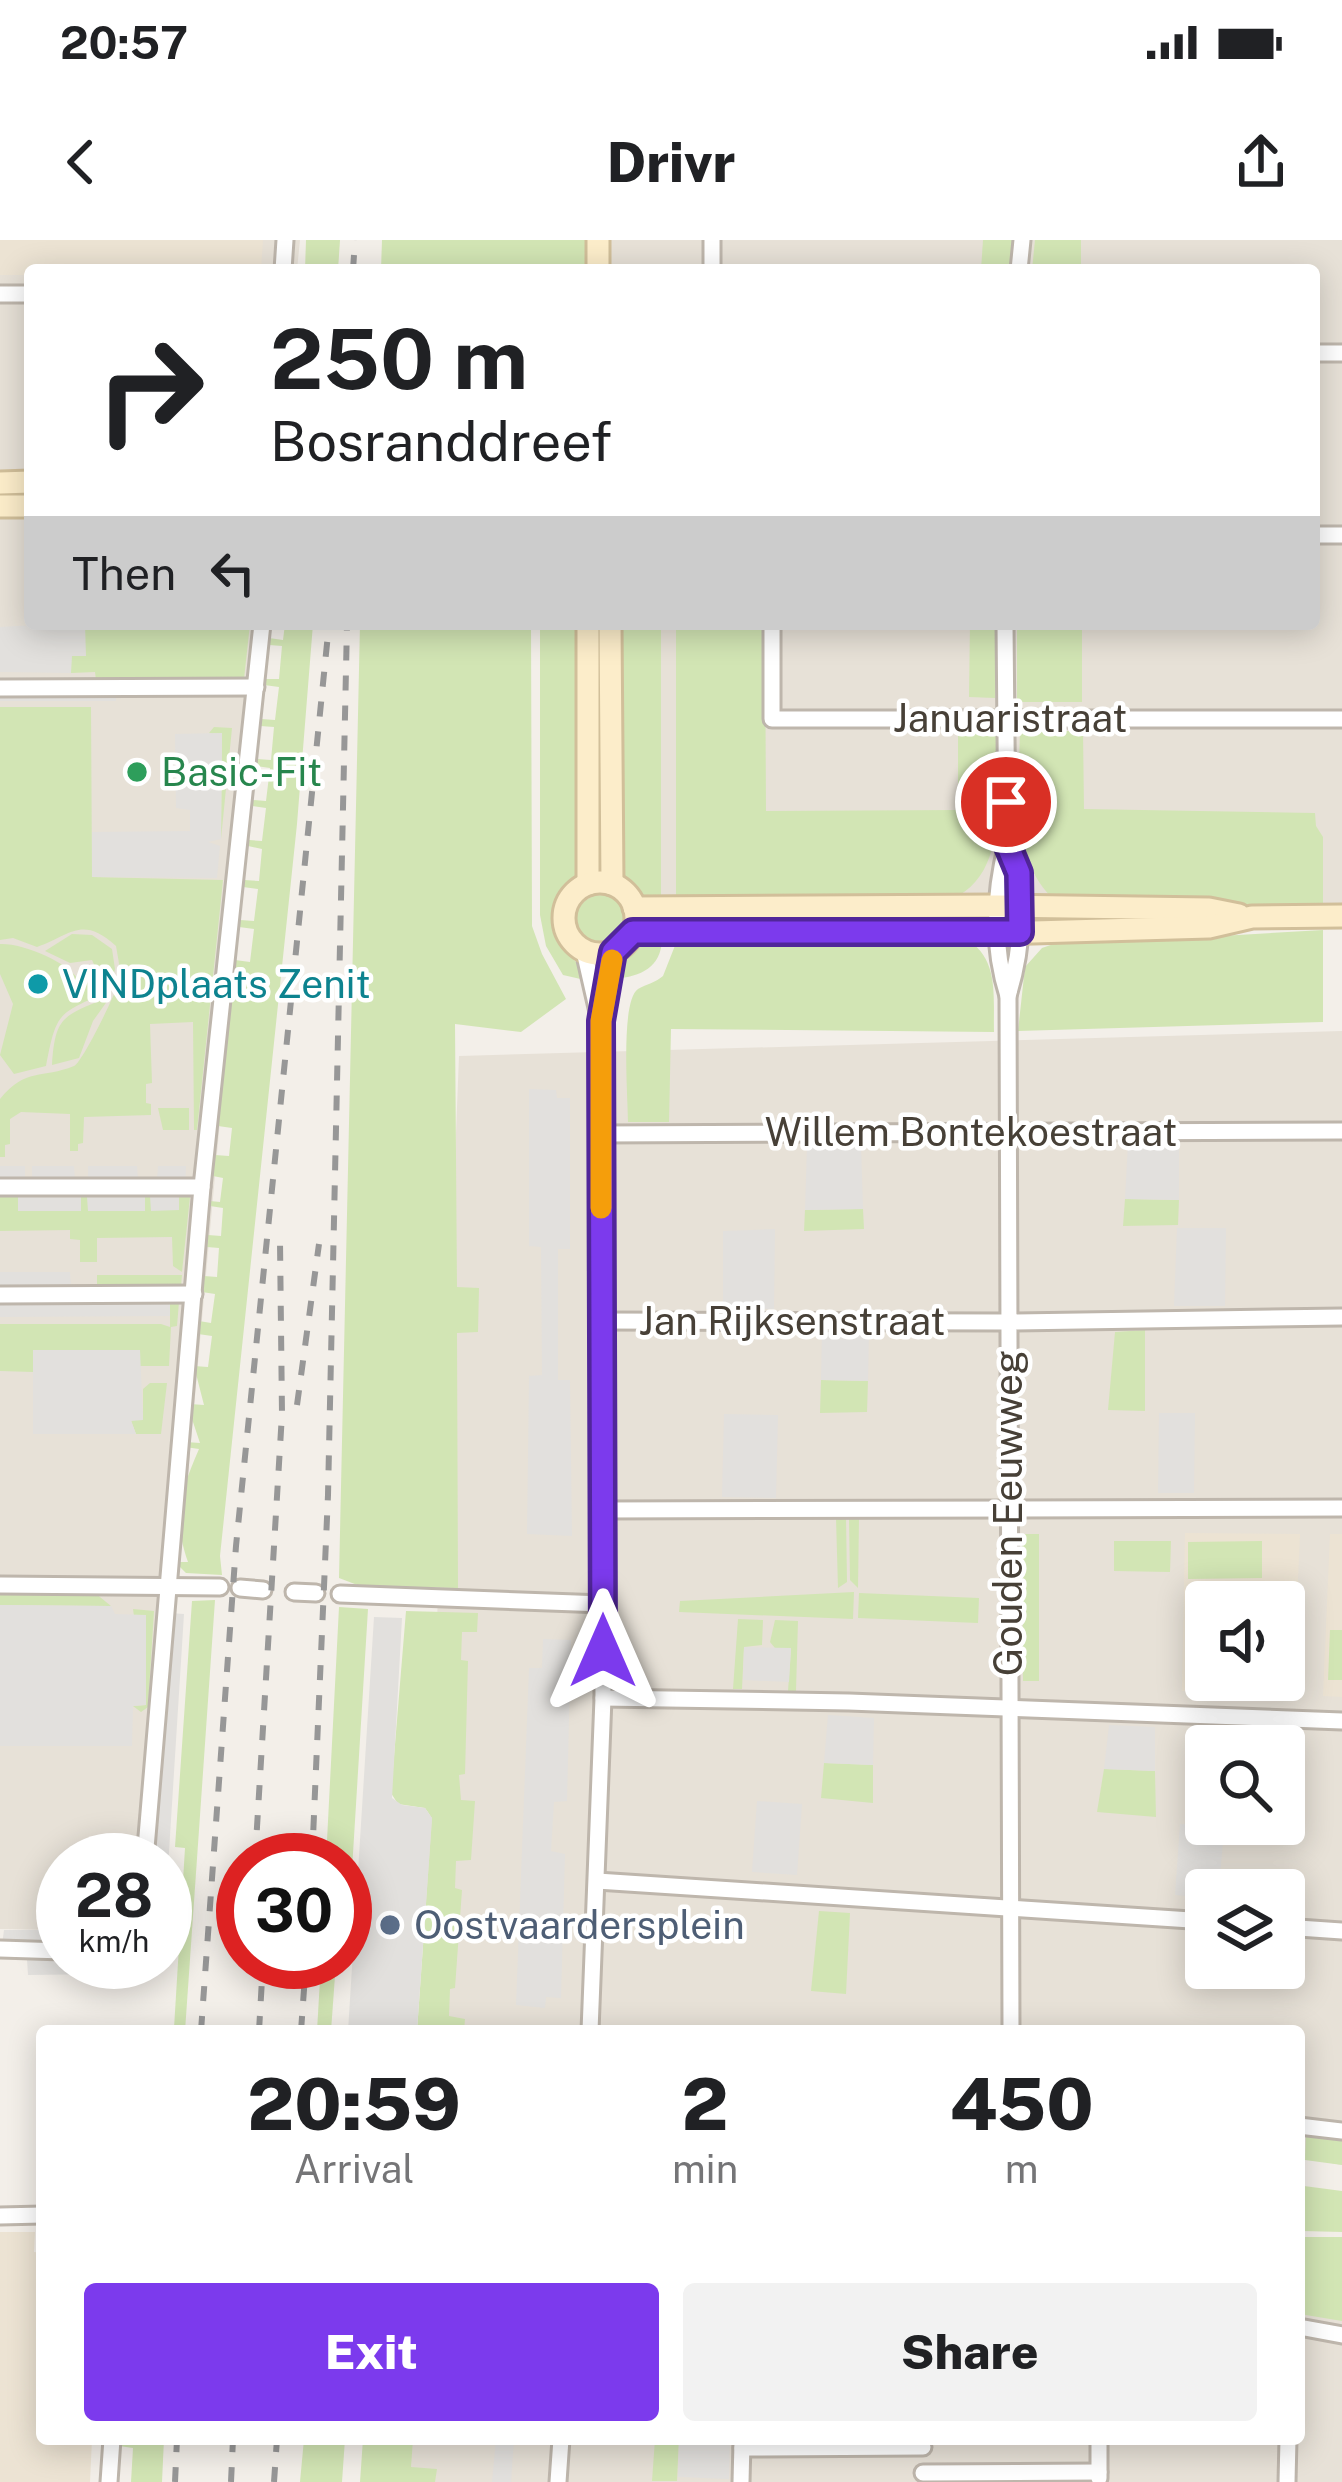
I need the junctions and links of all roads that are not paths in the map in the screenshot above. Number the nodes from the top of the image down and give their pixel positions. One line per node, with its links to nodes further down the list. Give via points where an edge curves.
1 (261, 630): 6 (street)
2 (588, 630): 10 (main road)
3 (610, 630): 11 (main road)
4 (772, 630): 8 (street, Januaristraat, via 772,719)
5 (1005, 630): 8 (street)
6 (256, 687): 7 (street); 27 (street)
7 (0, 688)
8 (1005, 718): 9 (street, Januaristraat); 12 (street)
9 (1342, 718)
10 (588, 884): 11 (main road); 19 (main road, via 564,910 564,927)
11 (612, 884): 13 (main road)
12 (1008, 906): 13 (main road); 15 (main road, via 1209,909); 17 (street, Gouden Eeuwweg); 18 (street, Gouden Eeuwweg)
13 (634, 908): 16 (main road)
14 (1342, 916): 15 (main road)
15 (1252, 917): 17 (main road, via 1209,927)
16 (633, 932): 18 (main road); 20 (main road)
17 (1020, 932): 18 (main road); 21 (street, Gouden Eeuwweg)
18 (996, 933): 21 (street, Gouden Eeuwweg)
19 (584, 951): 20 (main road); 22 (street)
20 (613, 952): 22 (street)
21 (1008, 996): 24 (street, Gouden Eeuwweg)
22 (601, 1021): 25 (street)
23 (1342, 1131): 24 (street, Willem Bontekoestraat)
24 (1007, 1132): 25 (street, Willem Bontekoestraat); 32 (street, Gouden Eeuwweg)
25 (601, 1134): 31 (street)
26 (0, 1187): 27 (street)
27 (202, 1187): 28 (street)
28 (194, 1294): 29 (street); 37 (street)
29 (0, 1295)
30 (1342, 1317): 32 (street, Jan Rijksenstraat)
31 (602, 1321): 32 (street, Jan Rijksenstraat); 34 (street)
32 (1008, 1322): 35 (street, Gouden Eeuwweg)
33 (1342, 1508): 35 (street)
34 (603, 1510): 35 (street); 44 (street)
35 (1007, 1510): 46 (street, Gouden Eeuwweg)
36 (0, 1585): 37 (street)
37 (165, 1585): 38 (street); 48 (street)
38 (220, 1587)
39 (240, 1588): 40 (street)
40 (263, 1590)
41 (294, 1592): 42 (street)
42 (316, 1593)
43 (340, 1594): 44 (street)
44 (603, 1604): 45 (street)
45 (603, 1698): 46 (street); 49 (street)
46 (1009, 1708): 47 (street); 50 (street, Gouden Eeuwweg)
47 (1342, 1721)
48 (147, 1833)
49 (597, 1882): 50 (street); 56 (street)
50 (1009, 1907): 51 (street); 57 (street, Gouden Eeuwweg)
51 (1185, 1920)
52 (1305, 1928): 53 (street)
53 (1342, 1931)
54 (0, 1949): 55 (street)
55 (36, 1950)
56 (590, 2025)
57 (1010, 2025)
58 (1305, 2127): 59 (street)
59 (1342, 2131)
60 (0, 2216): 61 (street)
61 (36, 2216)
62 (1305, 2328): 63 (street)
63 (1342, 2335)
64 (112, 2445): 72 (street)
65 (560, 2445): 73 (street)
66 (742, 2445): 74 (street)
67 (923, 2445): 71 (street)
68 (1099, 2445): 70 (street)
69 (1288, 2445): 75 (street)
70 (1099, 2477): 71 (street)
71 (923, 2478)
72 (110, 2482)
73 (557, 2482)
74 (741, 2482)
75 (1287, 2482)

